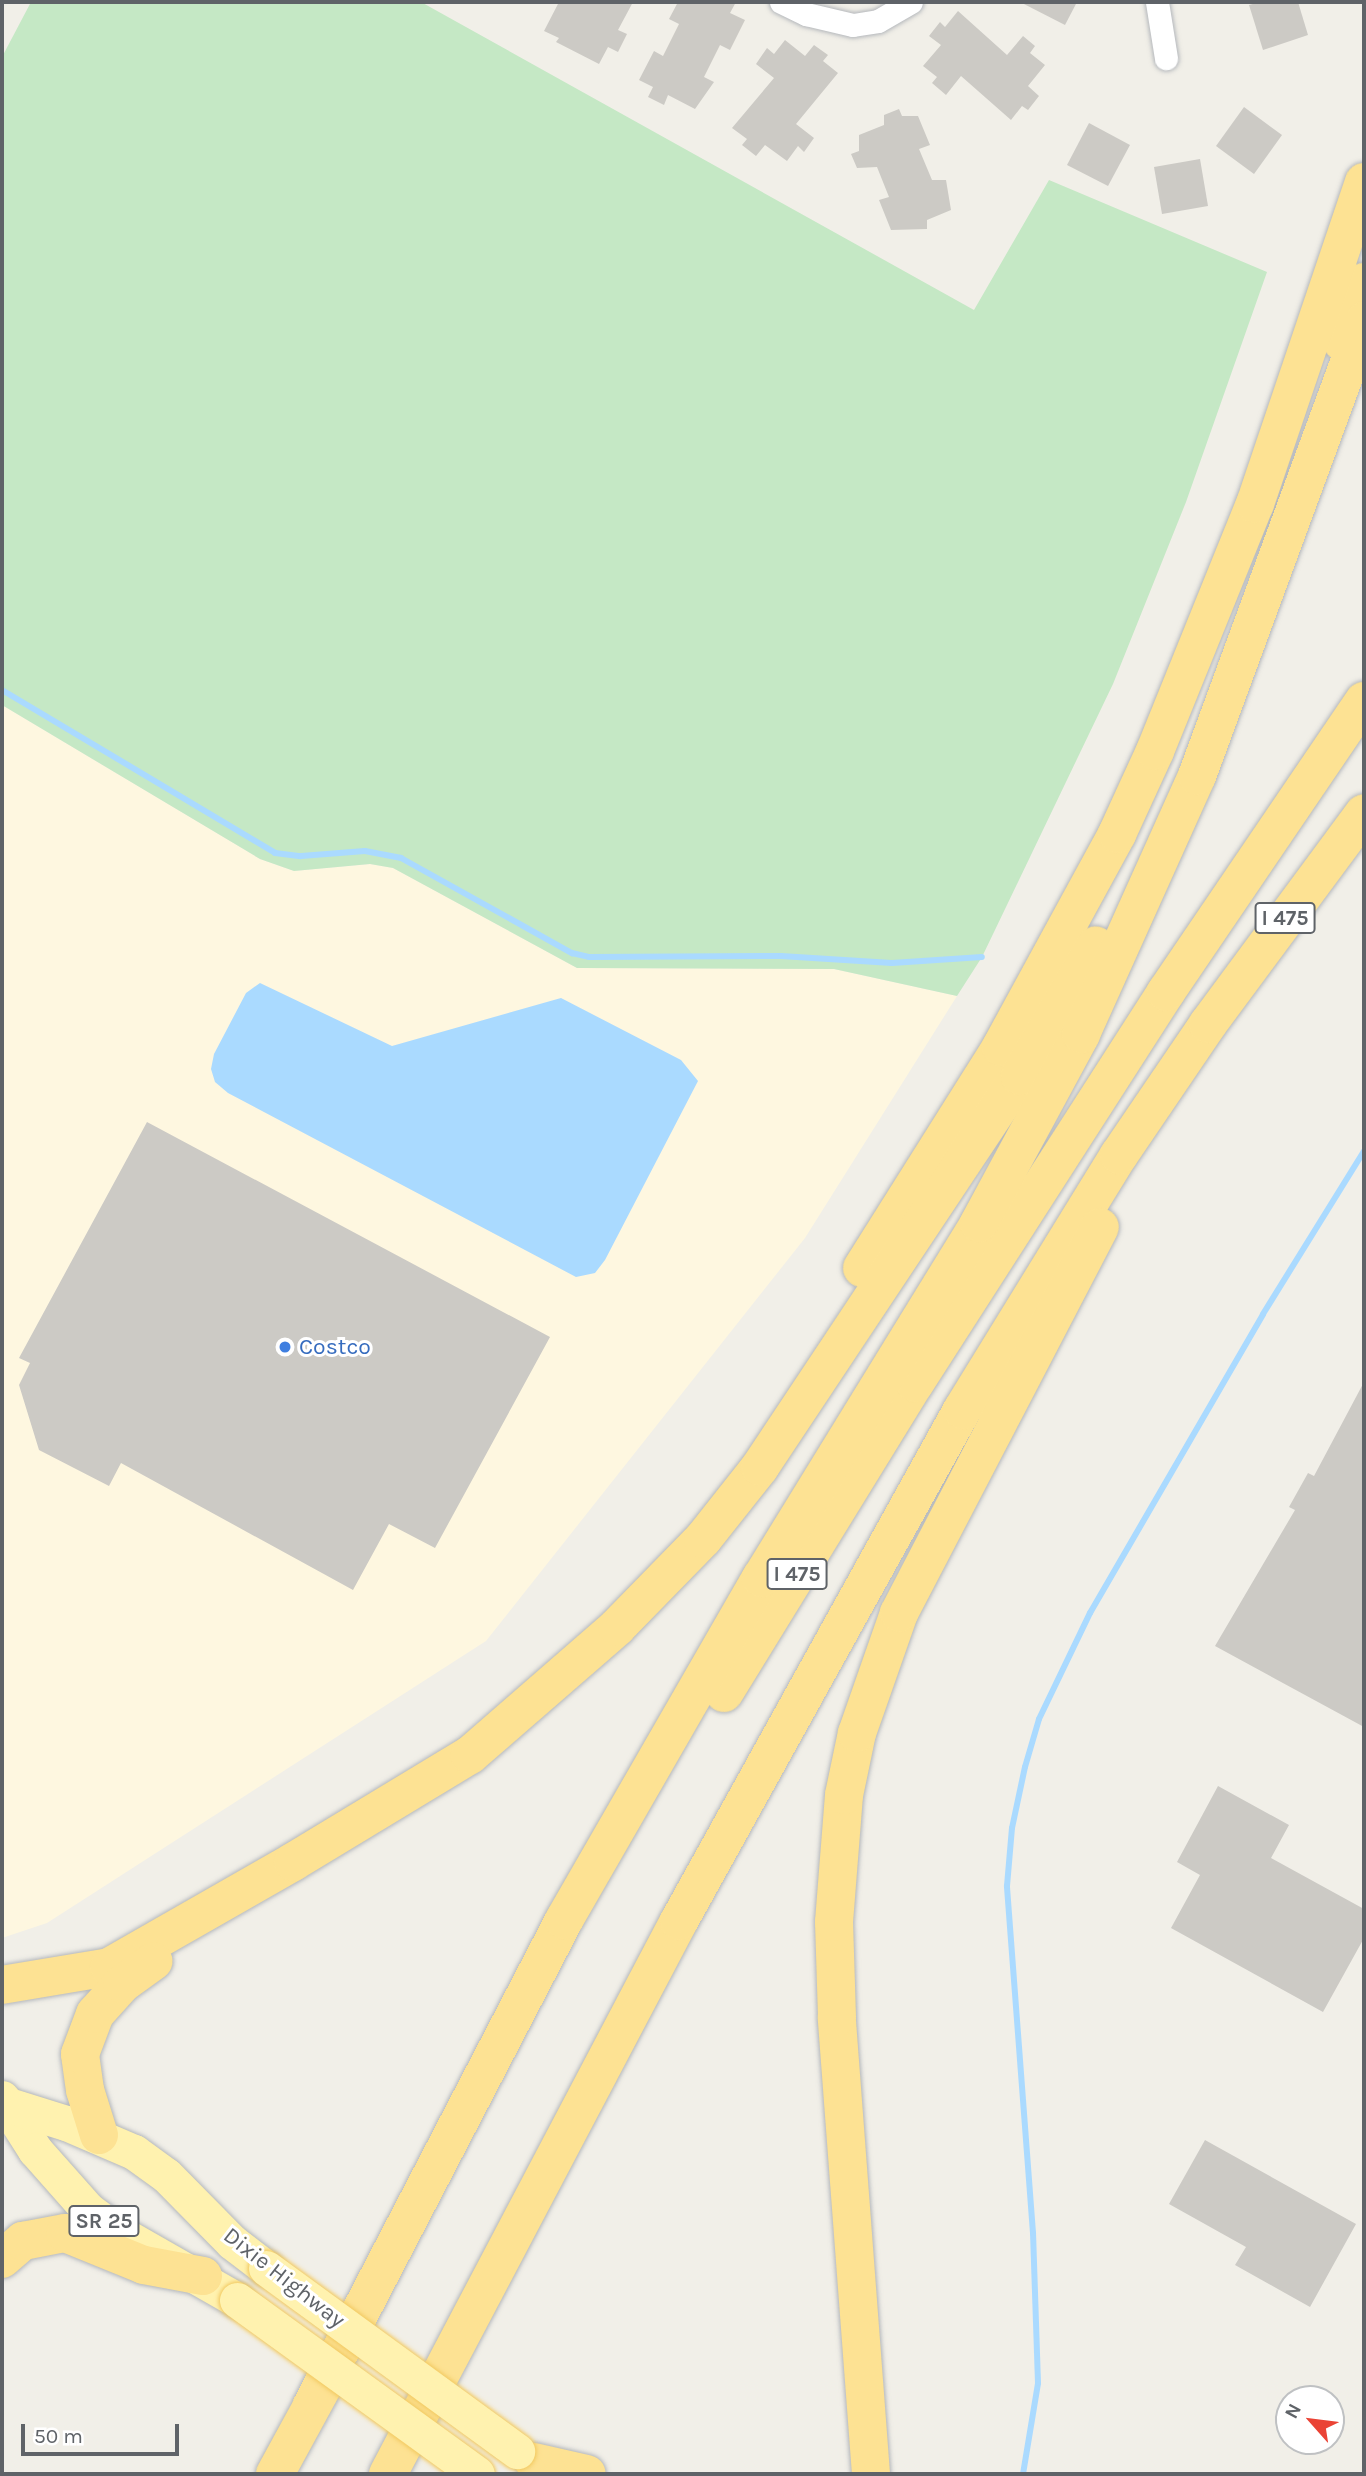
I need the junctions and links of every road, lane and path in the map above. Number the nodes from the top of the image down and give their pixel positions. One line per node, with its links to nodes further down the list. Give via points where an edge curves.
1 (781, 2): 2 (street, via 806,14 853,25 878,21)
2 (911, 2)
3 (1157, 2): 4 (street)
4 (1166, 58)
5 (1364, 182): 11 (highway, via 1211,623 1116,834 1001,1047)
6 (1364, 282): 11 (highway, via 1203,718 1083,969 1013,1087 760,1467 703,1539)
7 (1364, 321): 19 (highway, via 1197,776 1081,1034 979,1223 761,1578 564,1920)
8 (1364, 701): 19 (highway, I 475, via 1166,992 908,1394 679,1765 484,2097)
9 (1364, 813): 10 (highway, I 475)
10 (1208, 1024): 13 (highway, via 940,1527 899,1613 857,1733 844,1795); 22 (highway, I 475, via 1043,1275 821,1657)
11 (678, 1560): 12 (highway, via 572,1669 470,1755)
12 (293, 1862): 14 (highway, via 109,1967); 16 (highway, via 122,1984 95,2014 80,2054)
13 (834, 1922): 25 (highway, via 826,2060 846,2433); 26 (highway)
14 (2, 1985)
15 (3, 2101): 16 (main road, Dixie Highway); 18 (main road, Dixie Highway / SR 25, via 35,2150 89,2210 118,2232)
16 (99, 2135): 20 (main road, Dixie Highway, bridge, via 166,2175 232,2242)
17 (2, 2259): 18 (highway, via 23,2241 65,2233 144,2265)
18 (203, 2276): 23 (main road, Dixie Highway / SR 25, bridge)
19 (312, 2405): 21 (highway, I 475)
20 (535, 2462): 24 (highway)
21 (275, 2474)
22 (388, 2474)
23 (477, 2474)
24 (587, 2474)
25 (842, 2474)
26 (871, 2474)

